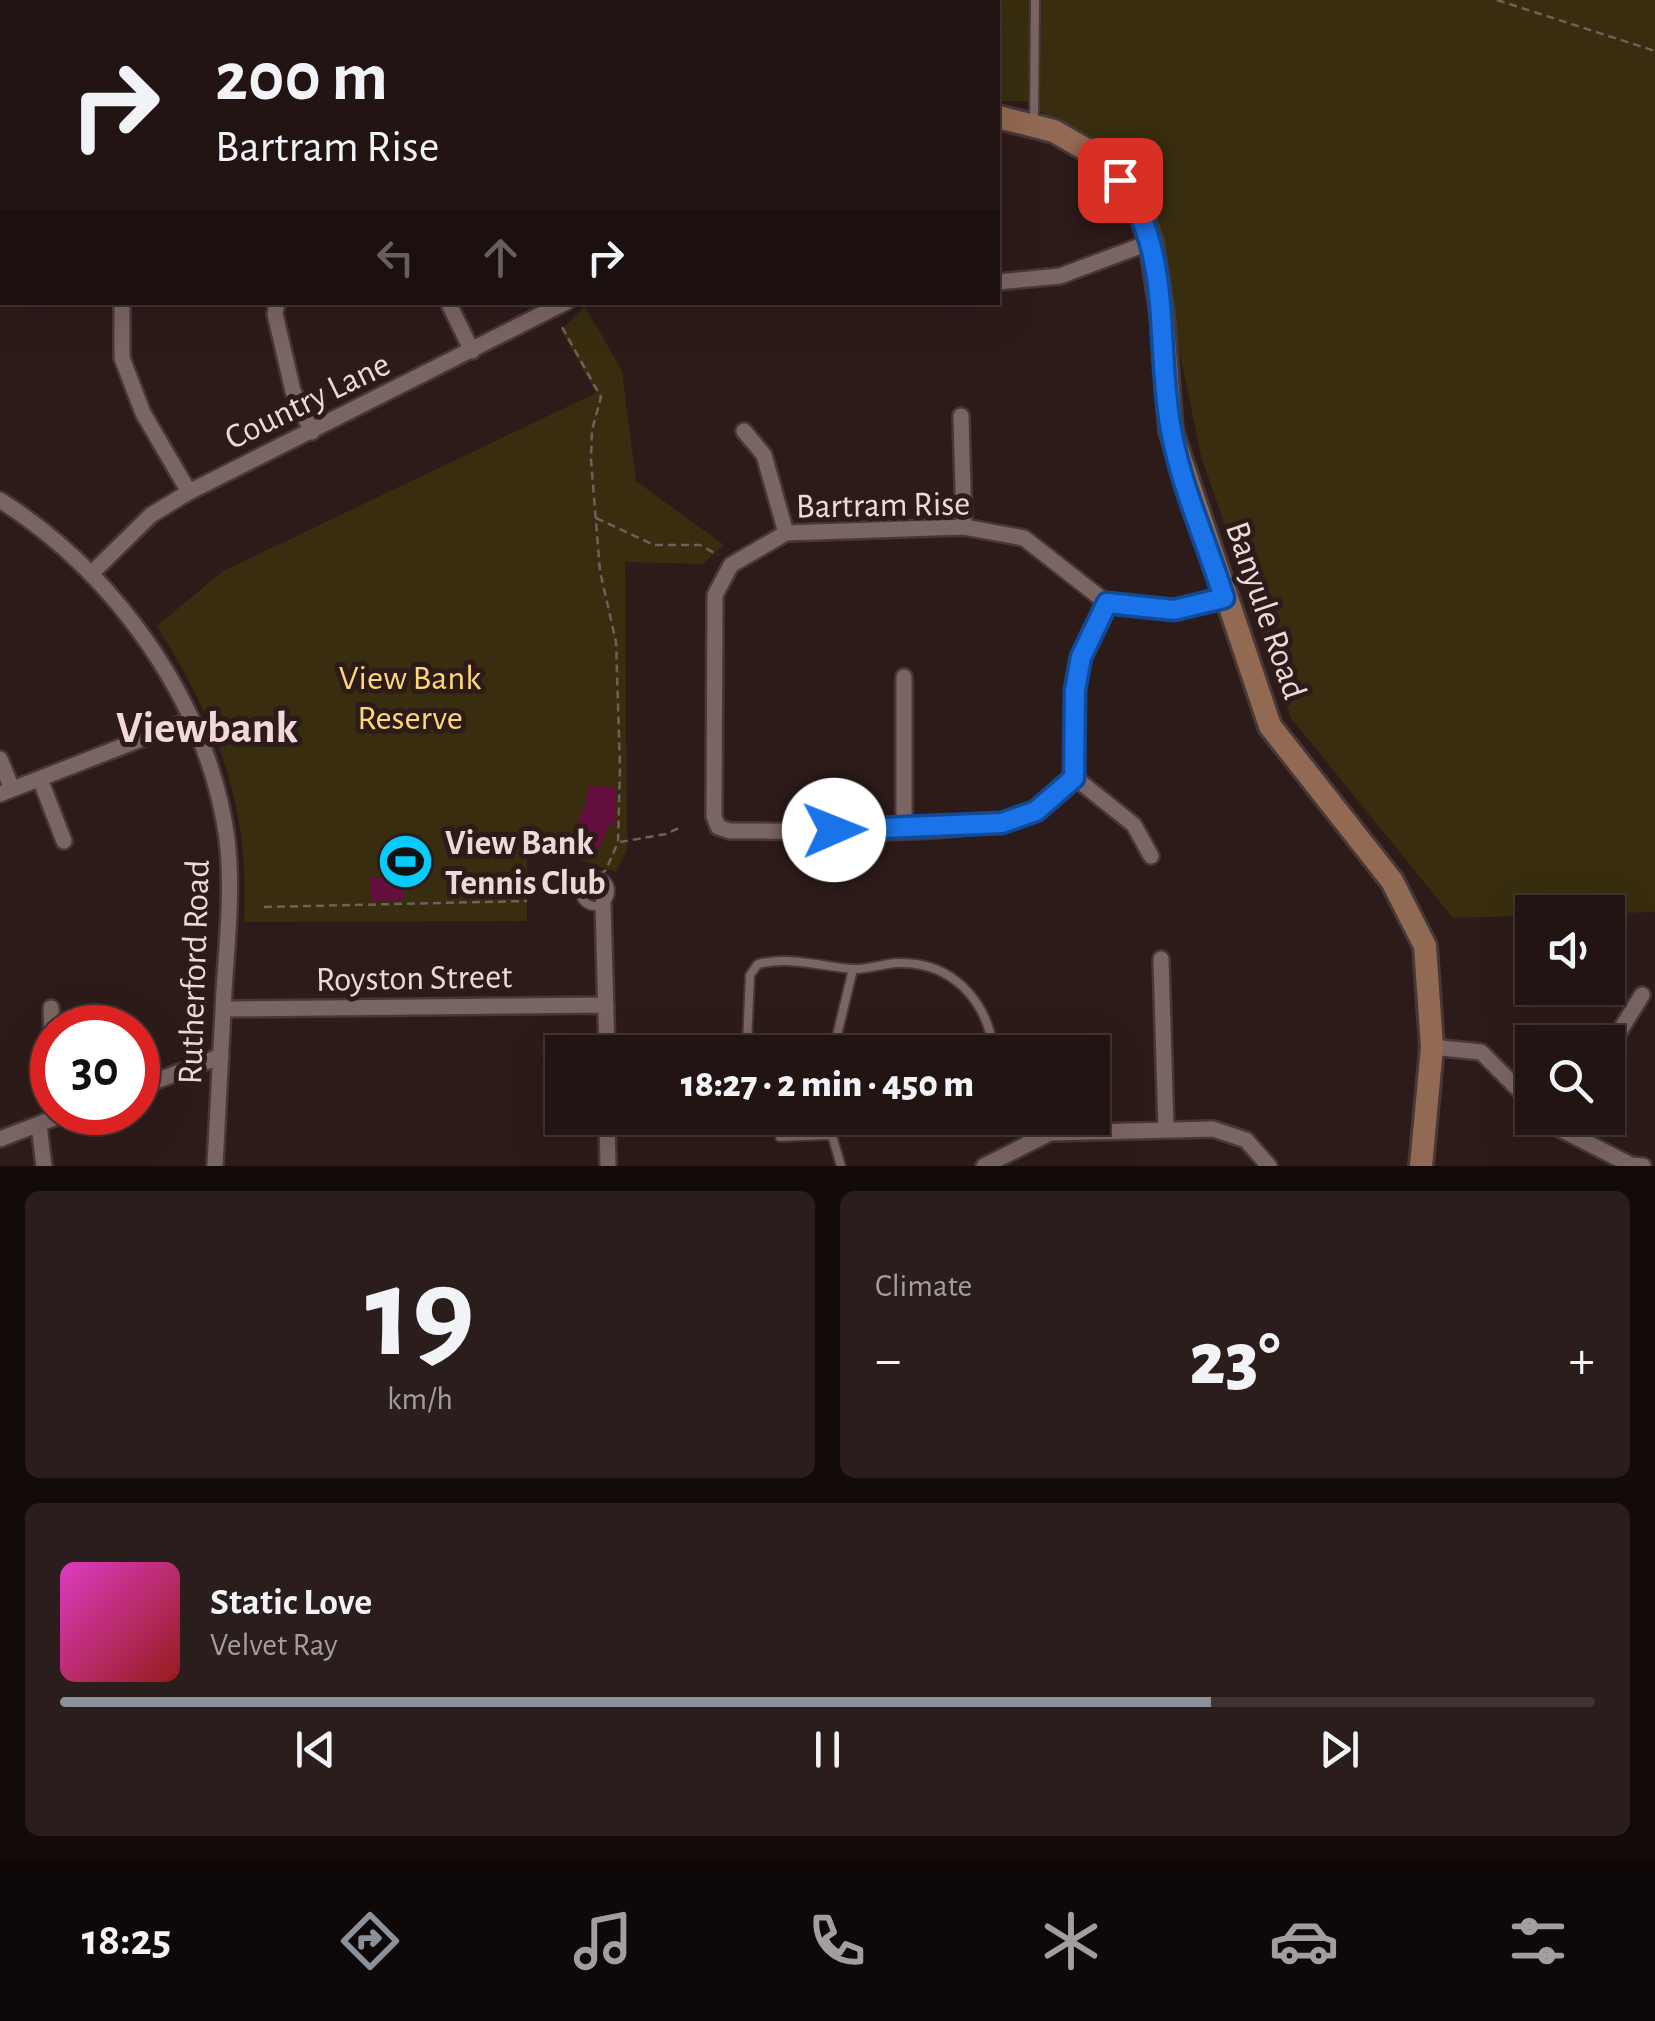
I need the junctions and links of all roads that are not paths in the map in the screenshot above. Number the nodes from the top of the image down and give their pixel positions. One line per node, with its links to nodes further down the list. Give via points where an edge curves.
1 (1035, 0): 3 (lane)
2 (1000, 117): 3 (street, Banyule Road)
3 (1034, 124): 4 (street, Banyule Road, via 1092,152 1120,180)
4 (1151, 242): 5 (street, via 1060,276); 19 (street, Banyule Road, via 1171,431)
5 (1000, 282)
6 (122, 305): 14 (street, via 122,358 144,414)
7 (277, 305): 13 (street, via 293,391)
8 (449, 305): 10 (street)
9 (560, 305): 10 (street, Country Lane)
10 (472, 351): 13 (street, Country Lane)
11 (961, 416): 16 (street)
12 (744, 431): 17 (street, via 764,455)
13 (312, 432): 14 (street, Country Lane)
14 (189, 492): 18 (street, Country Lane, via 152,516)
15 (0, 500): 18 (street, Rutherford Road)
16 (964, 527): 17 (street, Bartram Rise); 20 (street, Bartram Rise, via 1024,538)
17 (786, 533): 27 (street, Bartram Rise, via 731,565 714,595 711,830)
18 (91, 574): 22 (street, Rutherford Road, via 143,637)
19 (1224, 598): 20 (street, via 1174,610); 41 (street, Banyule Road, via 1270,726 1392,882 1425,946)
20 (1107, 603): 25 (street, via 1081,657)
21 (904, 677): 27 (street)
22 (190, 720): 24 (street); 35 (street, Rutherford Road, via 213,776 226,838)
23 (0, 759): 26 (street)
24 (40, 778): 26 (street); 28 (street)
25 (1074, 778): 27 (street, via 1036,811 1002,823); 29 (street, via 1134,826)
26 (6, 792)
27 (904, 829)
28 (64, 842)
29 (1151, 856)
30 (603, 904): 30 (lane, via 610,888 598,876 583,881 579,891 587,905); 34 (street)
31 (1161, 959): 46 (street)
32 (854, 970): 38 (lane, via 781,961 754,966); 39 (lane); 40 (lane, via 904,963 953,974)
33 (1642, 995): 36 (street)
34 (606, 1005): 35 (street, Royston Street); 37 (street)
35 (223, 1009): 42 (street, Rutherford Road)
36 (1623, 1025)
37 (607, 1035)
38 (748, 1035)
39 (837, 1035)
40 (990, 1035)
41 (1432, 1048): 44 (street, via 1481,1052); 61 (street, Banyule Road)
42 (221, 1056): 43 (street); 56 (street, Rutherford Road)
43 (160, 1080)
44 (1515, 1085)
45 (30, 1128): 53 (street)
46 (1166, 1130): 54 (street, via 1063,1132); 60 (street, via 1230,1132)
47 (40, 1135): 55 (street)
48 (607, 1135): 57 (street)
49 (829, 1135): 52 (lane); 58 (lane)
50 (1026, 1135): 54 (lane)
51 (1581, 1135): 62 (street)
52 (780, 1137)
53 (0, 1139)
54 (1029, 1141): 59 (street)
55 (44, 1166)
56 (215, 1166)
57 (608, 1166)
58 (842, 1166)
59 (984, 1166)
60 (1269, 1166)
61 (1421, 1166)
62 (1643, 1166)

